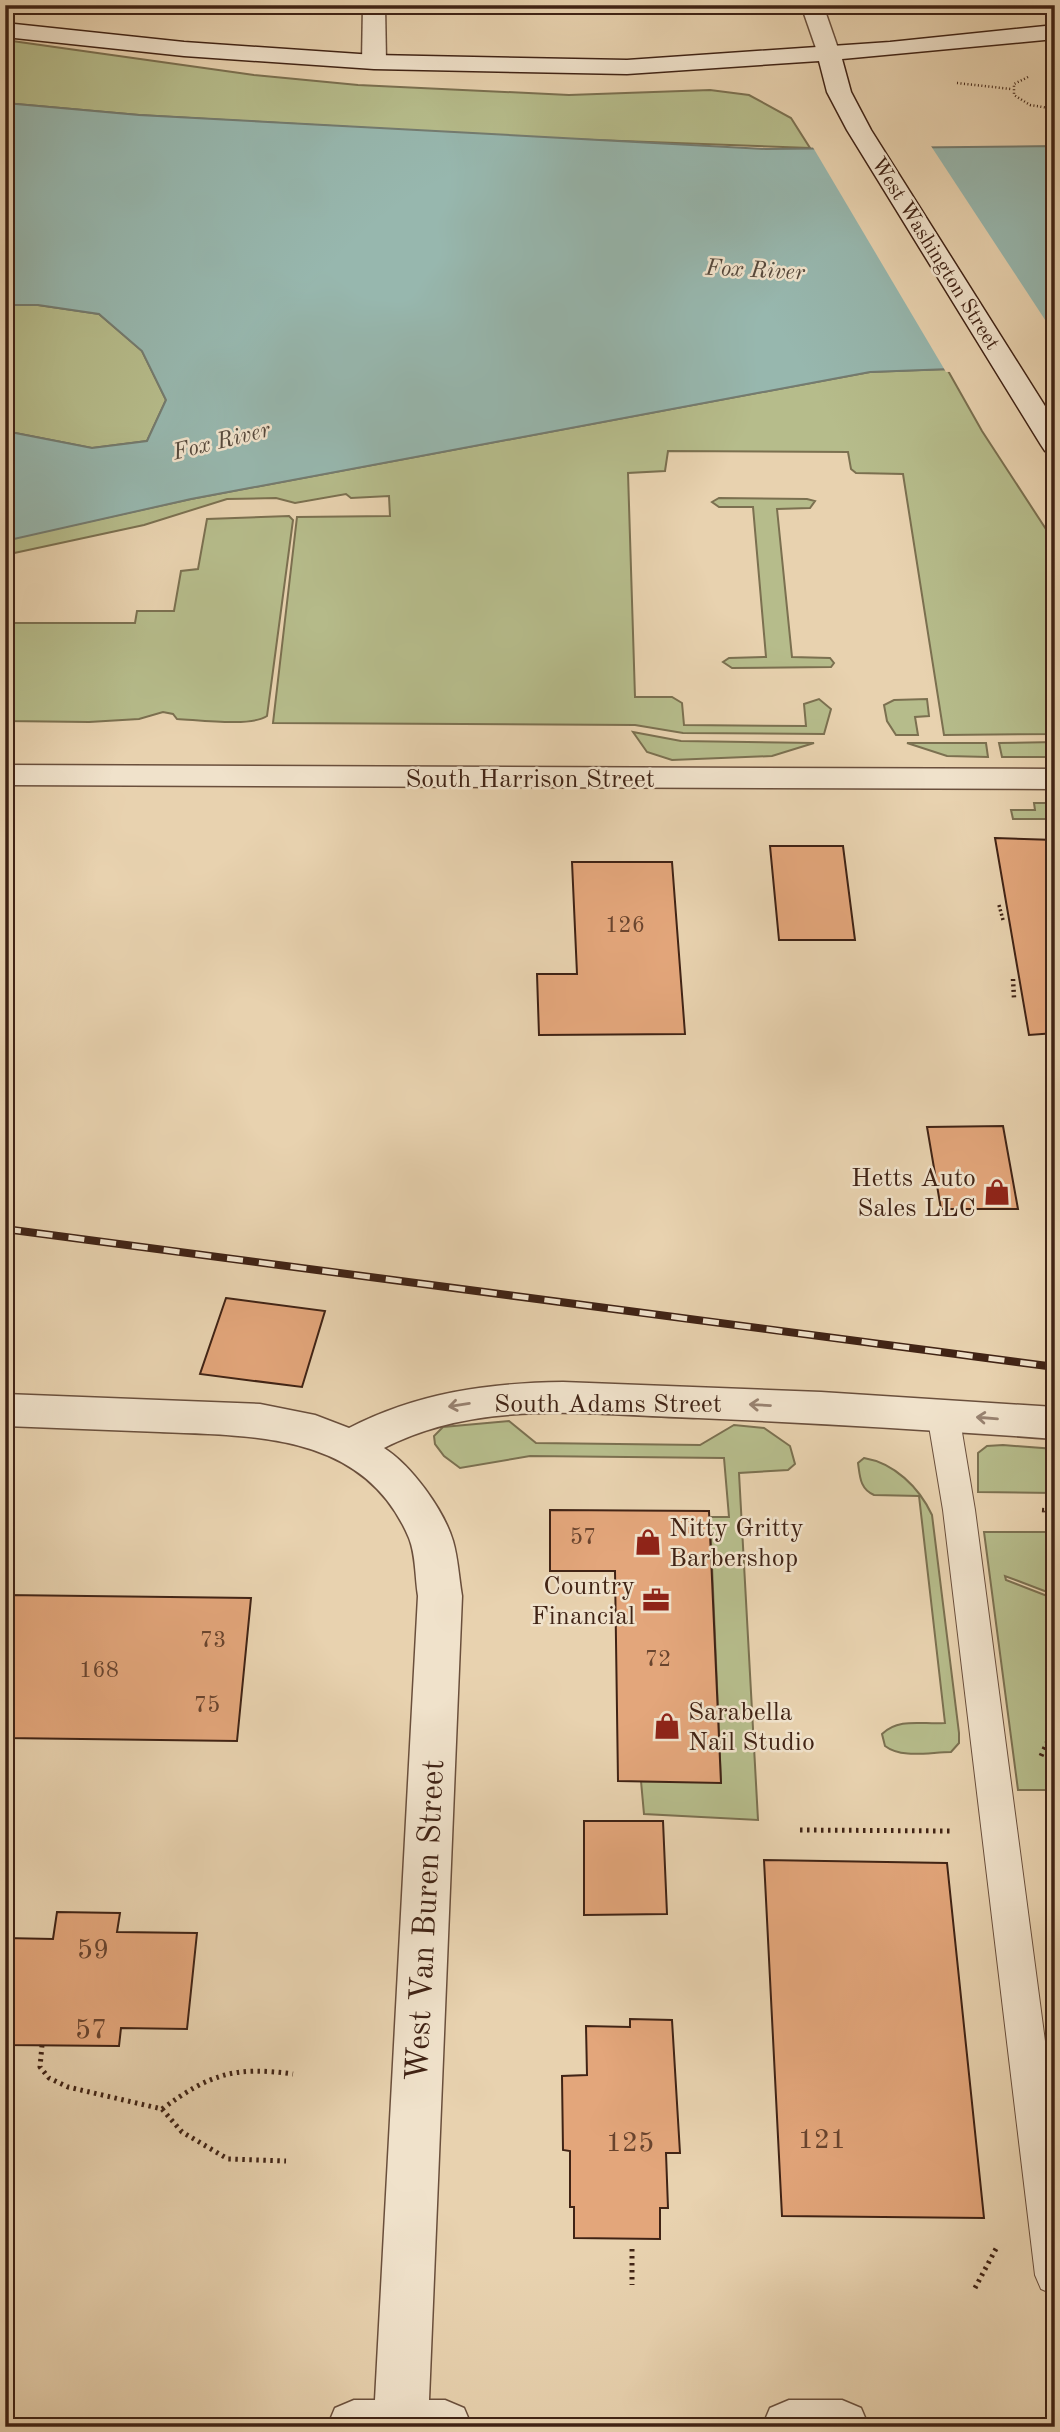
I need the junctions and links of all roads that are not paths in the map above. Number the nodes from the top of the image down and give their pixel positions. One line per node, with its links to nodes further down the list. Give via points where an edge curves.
1 (374, 5): 6 (street)
2 (812, 5): 5 (street, West Washington Street)
3 (5, 30): 6 (street)
4 (1055, 32): 5 (street)
5 (829, 54): 6 (street, via 627,67); 7 (street, West Washington Street, via 839,92 859,130)
6 (373, 62)
7 (1055, 445)
8 (5, 775): 9 (street, South Harrison Street)
9 (1055, 779)
10 (5, 1410): 13 (street, via 260,1420 316,1431)
11 (943, 1414): 12 (street, South Adams Street, one-way to 11); 13 (street, South Adams Street, one-way to 13, via 589,1398 497,1399 445,1407 393,1424); 14 (lane)
12 (1055, 1423)
13 (350, 1447): 15 (street, West Van Buren Street, via 378,1465 406,1494 431,1539 440,1596)
14 (1055, 2275)
15 (400, 2426)
16 (789, 2427): 17 (street)
17 (842, 2427)

